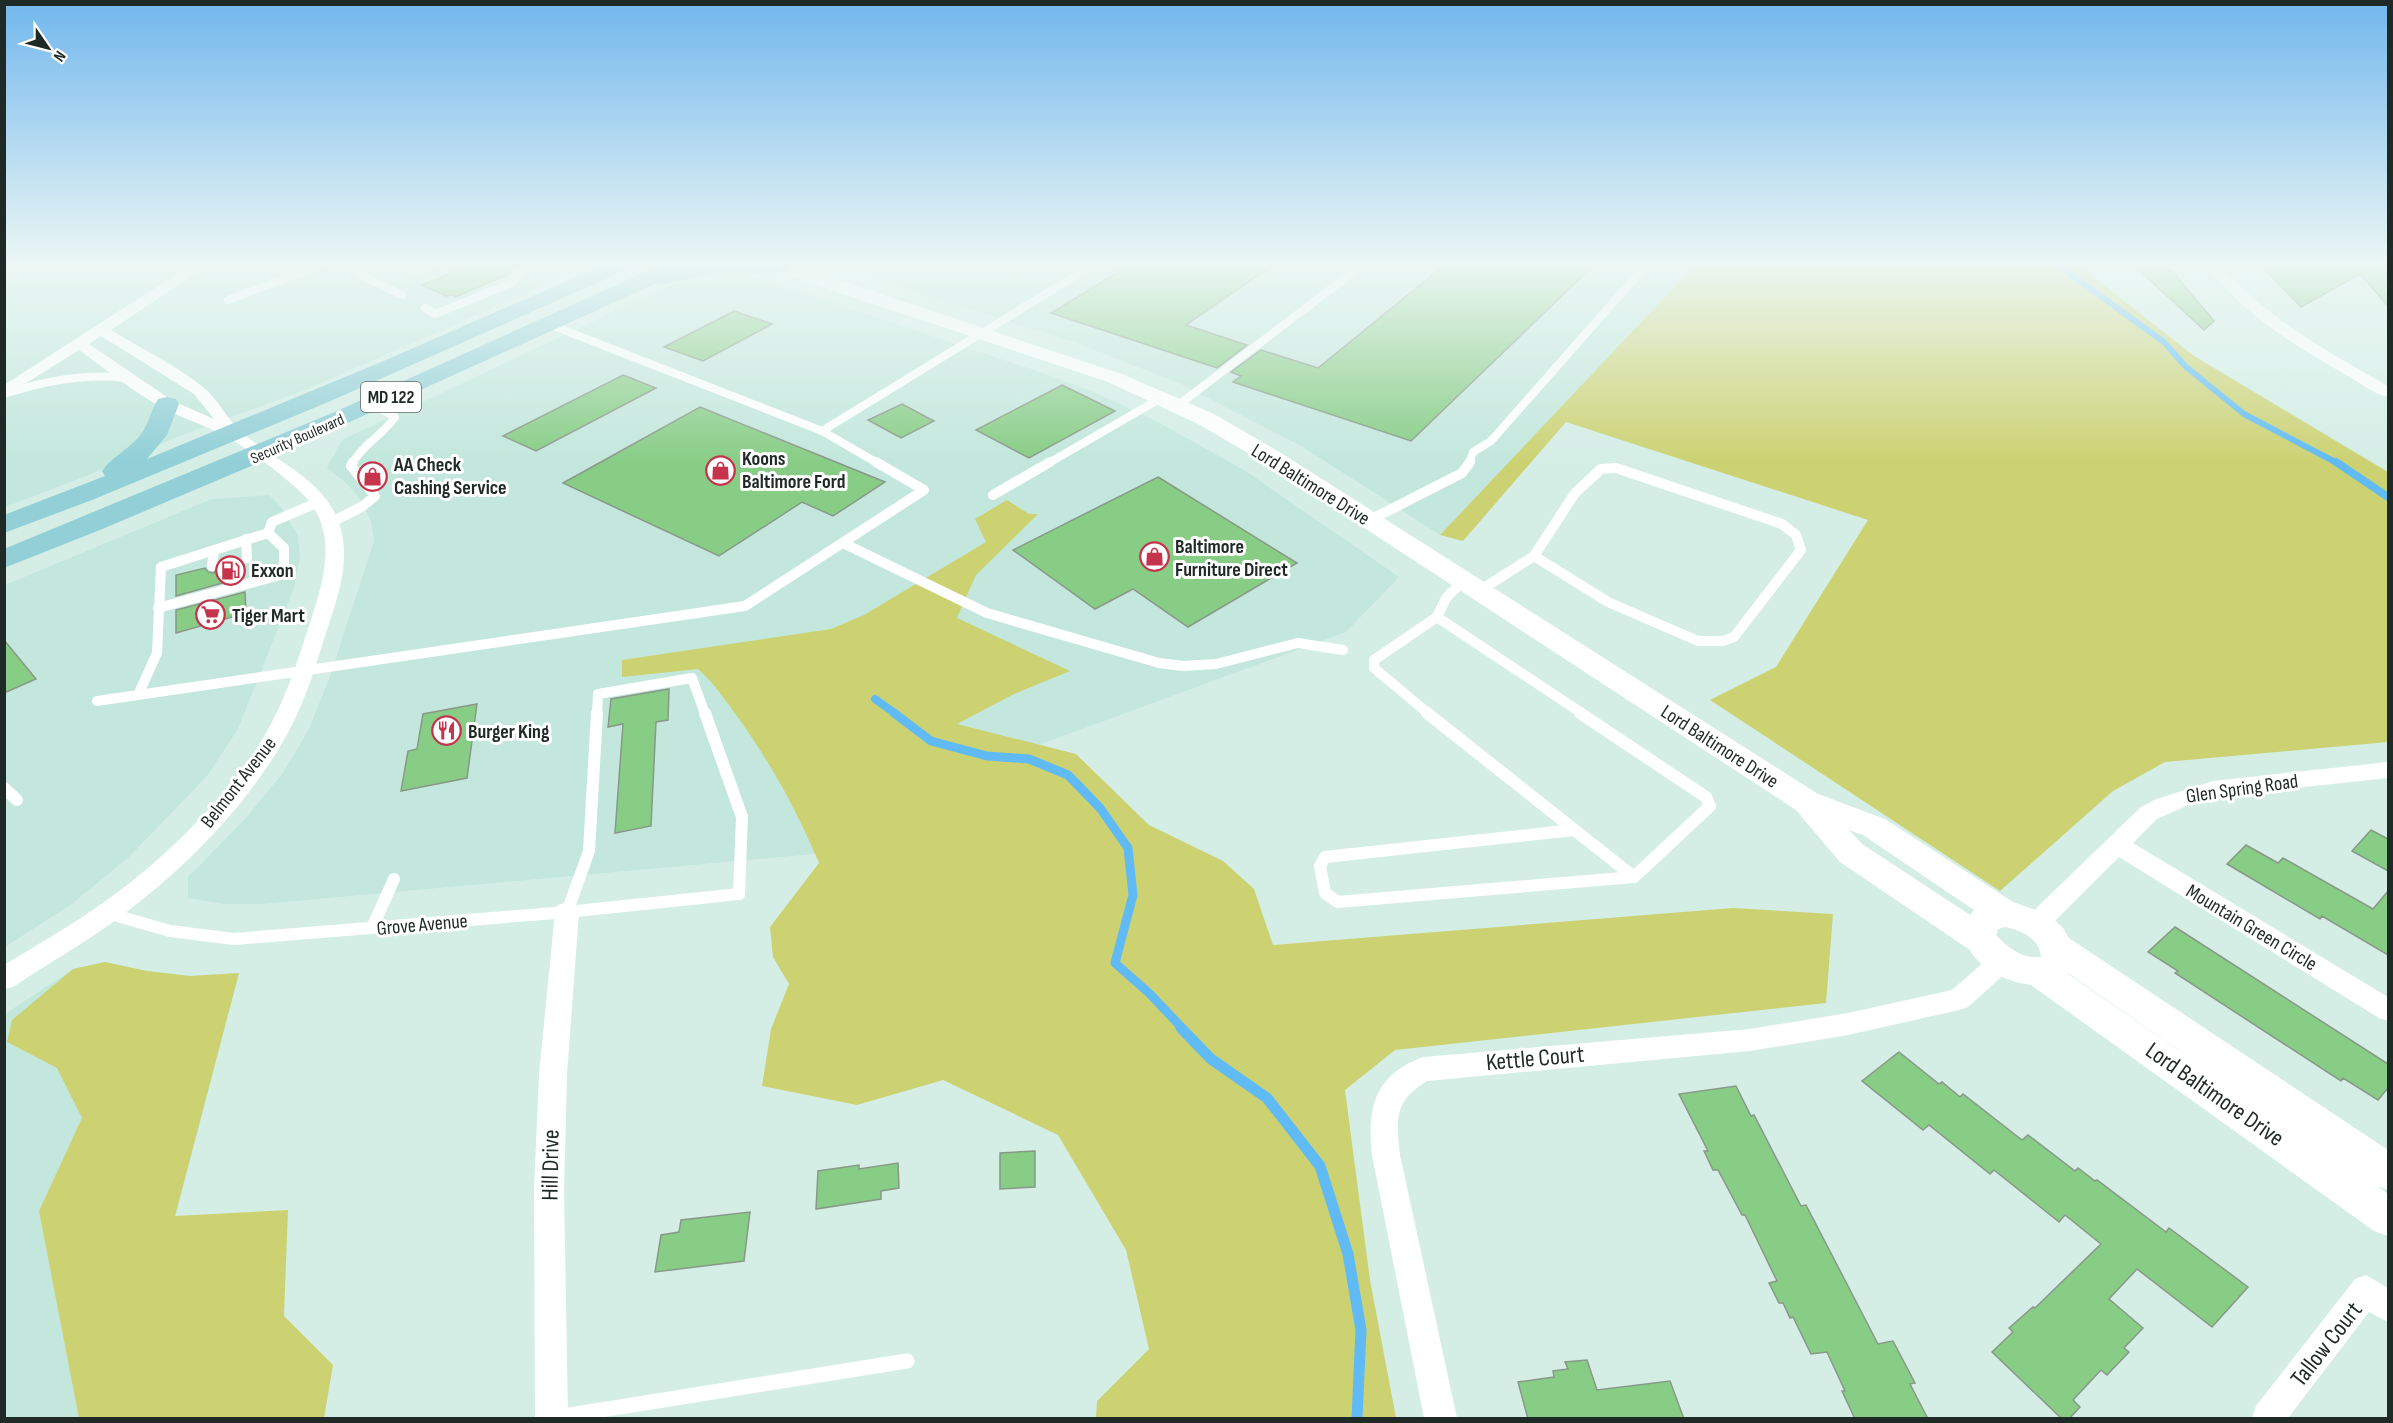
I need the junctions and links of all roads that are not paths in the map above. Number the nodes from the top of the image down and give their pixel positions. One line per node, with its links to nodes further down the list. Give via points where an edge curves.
1 (477, 329): 19 (main road, Security Boulevard / MD 122)
2 (541, 329): 17 (main road, Security Boulevard / MD 122)
3 (562, 329): 18 (lane)
4 (969, 329): 10 (main road, Lord Baltimore Drive)
5 (986, 329): 10 (lane)
6 (1271, 329): 15 (lane)
7 (1589, 329): 23 (lane, via 1491,441 1473,452 1462,473)
8 (2281, 329): 13 (street)
9 (101, 330): 11 (street); 19 (street, Belmont Avenue, via 200,391)
10 (980, 333): 15 (main road, Lord Baltimore Drive, via 1085,368); 18 (lane)
11 (79, 344): 12 (street, Belmont Avenue); 14 (street)
12 (132, 379): 14 (lane, via 85,375 39,382); 16 (street, Belmont Avenue)
13 (2388, 392)
14 (4, 393)
15 (1169, 402): 21 (lane); 23 (main road, Lord Baltimore Drive, via 1273,458)
16 (168, 404): 19 (street, Belmont Avenue); 20 (main road, via 157,434 142,450)
17 (374, 405): 19 (main road, Security Boulevard / MD 122); 24 (lane, via 395,417 389,427 368,441 351,466 375,496)
18 (822, 431): 29 (lane, via 924,490)
19 (248, 444): 20 (main road, Security Boulevard / MD 122); 22 (street, Belmont Avenue, via 297,480); 28 (main road); 33 (main road, Security Boulevard / MD 122)
20 (83, 494): 25 (main road, Security Boulevard / MD 122)
21 (993, 495)
22 (319, 502): 24 (street, Belmont Avenue); 26 (lane, via 272,522)
23 (1370, 520): 36 (main road, Lord Baltimore Drive)
24 (330, 523): 41 (street, Belmont Avenue, via 335,547 334,577)
25 (4, 525)
26 (268, 533): 27 (lane); 37 (lane, via 284,548 280,575 248,579)
27 (246, 539): 30 (lane); 32 (lane)
28 (4, 543)
29 (843, 543): 40 (lane, via 987,613 1159,663 1216,664 1298,643); 41 (lane, via 745,606)
30 (214, 550): 34 (lane); 38 (lane, via 161,567)
31 (1534, 556): 31 (lane, via 1575,493 1601,469 1616,468 1782,524 1796,535 1801,550 1734,637 1723,641 1698,641 1608,602); 36 (lane)
32 (247, 558)
33 (4, 559)
34 (212, 566)
35 (212, 582): 37 (lane)
36 (1471, 586): 39 (lane, via 1446,598); 48 (main road, Lord Baltimore Drive)
37 (212, 593): 38 (lane)
38 (158, 608): 42 (lane, via 157,653)
39 (1437, 617): 49 (lane, via 1374,660 1374,668); 51 (lane, via 1706,797 1710,806)
40 (1343, 650)
41 (305, 669): 42 (lane); 54 (street, Belmont Avenue, via 281,726 252,772 218,814 166,865)
42 (138, 695): 43 (lane)
43 (97, 701)
44 (2378, 771): 45 (street); 50 (street, Glen Spring Road, via 2223,788 2170,799)
45 (2388, 785)
46 (4, 788): 47 (lane)
47 (17, 800)
48 (1807, 802): 56 (main road, Lord Baltimore Drive, via 1874,827); 57 (main road, Lord Baltimore Drive, via 1851,853)
49 (1574, 830): 51 (lane); 51 (lane, via 1325,857 1320,866 1325,893 1338,902)
50 (2116, 844): 56 (street, Glen Spring Road); 59 (street, Mountain Green Circle)
51 (1634, 877)
52 (394, 879): 55 (lane)
53 (567, 912): 53 (lane, Grove Avenue, via 739,894 742,817 692,678 598,694 589,851); 55 (lane, Grove Avenue); 64 (street, Hill Drive, via 553,1075 549,1190)
54 (107, 913): 55 (lane, Grove Avenue, via 200,939); 58 (street, Belmont Avenue)
55 (372, 928)
56 (2035, 939): 57 (main road, Lord Baltimore Drive, via 2013,968); 57 (main road, via 1986,918 1979,931); 60 (main road, Lord Baltimore Drive); 61 (main road, Lord Baltimore Drive)
57 (1991, 951): 65 (street, Kettle Court, via 1959,999 1848,1024 1750,1040 1423,1069 1403,1079 1388,1099 1383,1125 1386,1155)
58 (4, 979)
59 (2388, 1010)
60 (2388, 1172)
61 (2388, 1217)
62 (2388, 1307): 66 (street, Tallow Court, via 2366,1290)
63 (907, 1361): 64 (lane)
64 (551, 1418)
65 (1440, 1419)
66 (2268, 1419)

